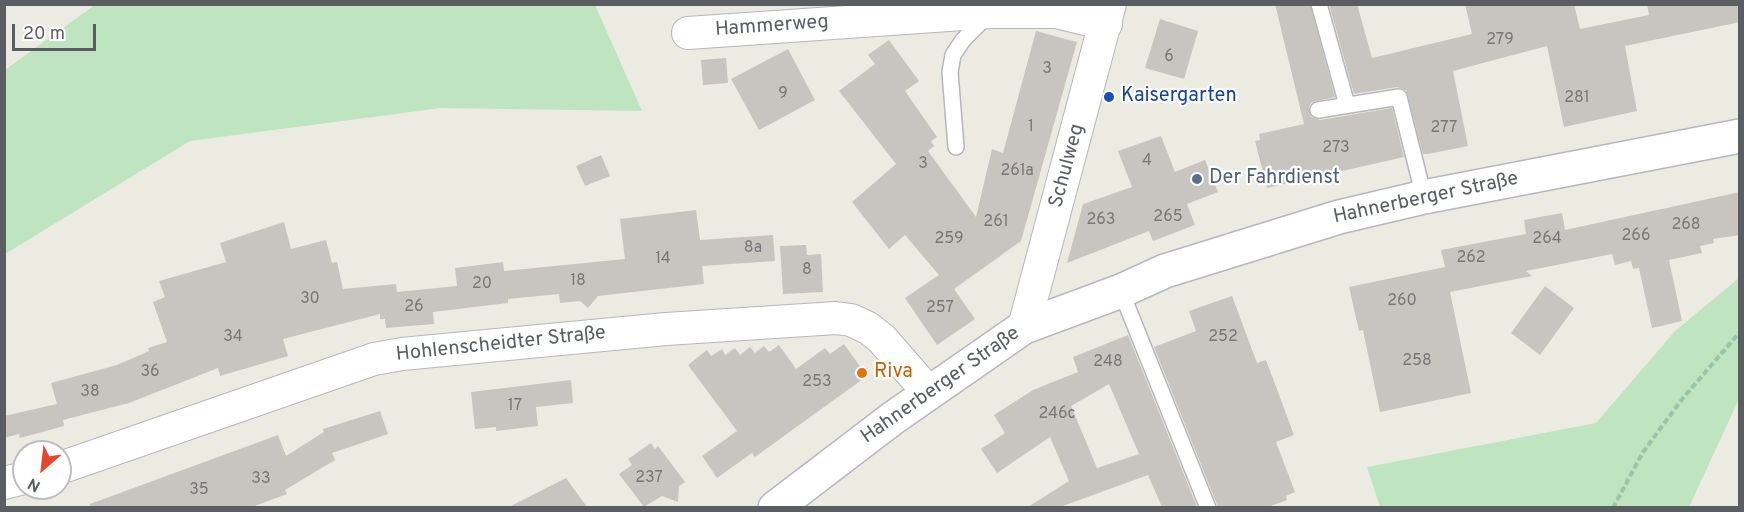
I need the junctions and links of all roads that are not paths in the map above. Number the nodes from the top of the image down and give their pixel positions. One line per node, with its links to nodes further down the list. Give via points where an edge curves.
1 (1319, 4): 5 (lane)
2 (992, 12): 3 (street, Hammerweg); 4 (street, Hammerweg); 8 (lane, via 953,55 950,72)
3 (1108, 14): 11 (street, Schulweg)
4 (688, 33)
5 (1347, 105): 6 (lane); 9 (lane, via 1399,97)
6 (1318, 110)
7 (1740, 136): 9 (main road, Hahnerberger Straße)
8 (956, 147)
9 (1424, 197): 10 (main road, Hahnerberger Straße, via 1318,224 1165,271)
10 (1121, 291): 11 (main road, Hahnerberger Straße); 15 (lane)
11 (1024, 327): 12 (main road, Hahnerberger Straße)
12 (929, 393): 13 (street, Hohlenscheidter Straße, via 882,339 851,320 666,329 374,359); 14 (main road, Hahnerberger Straße)
13 (72, 464)
14 (775, 507)
15 (1208, 507)

